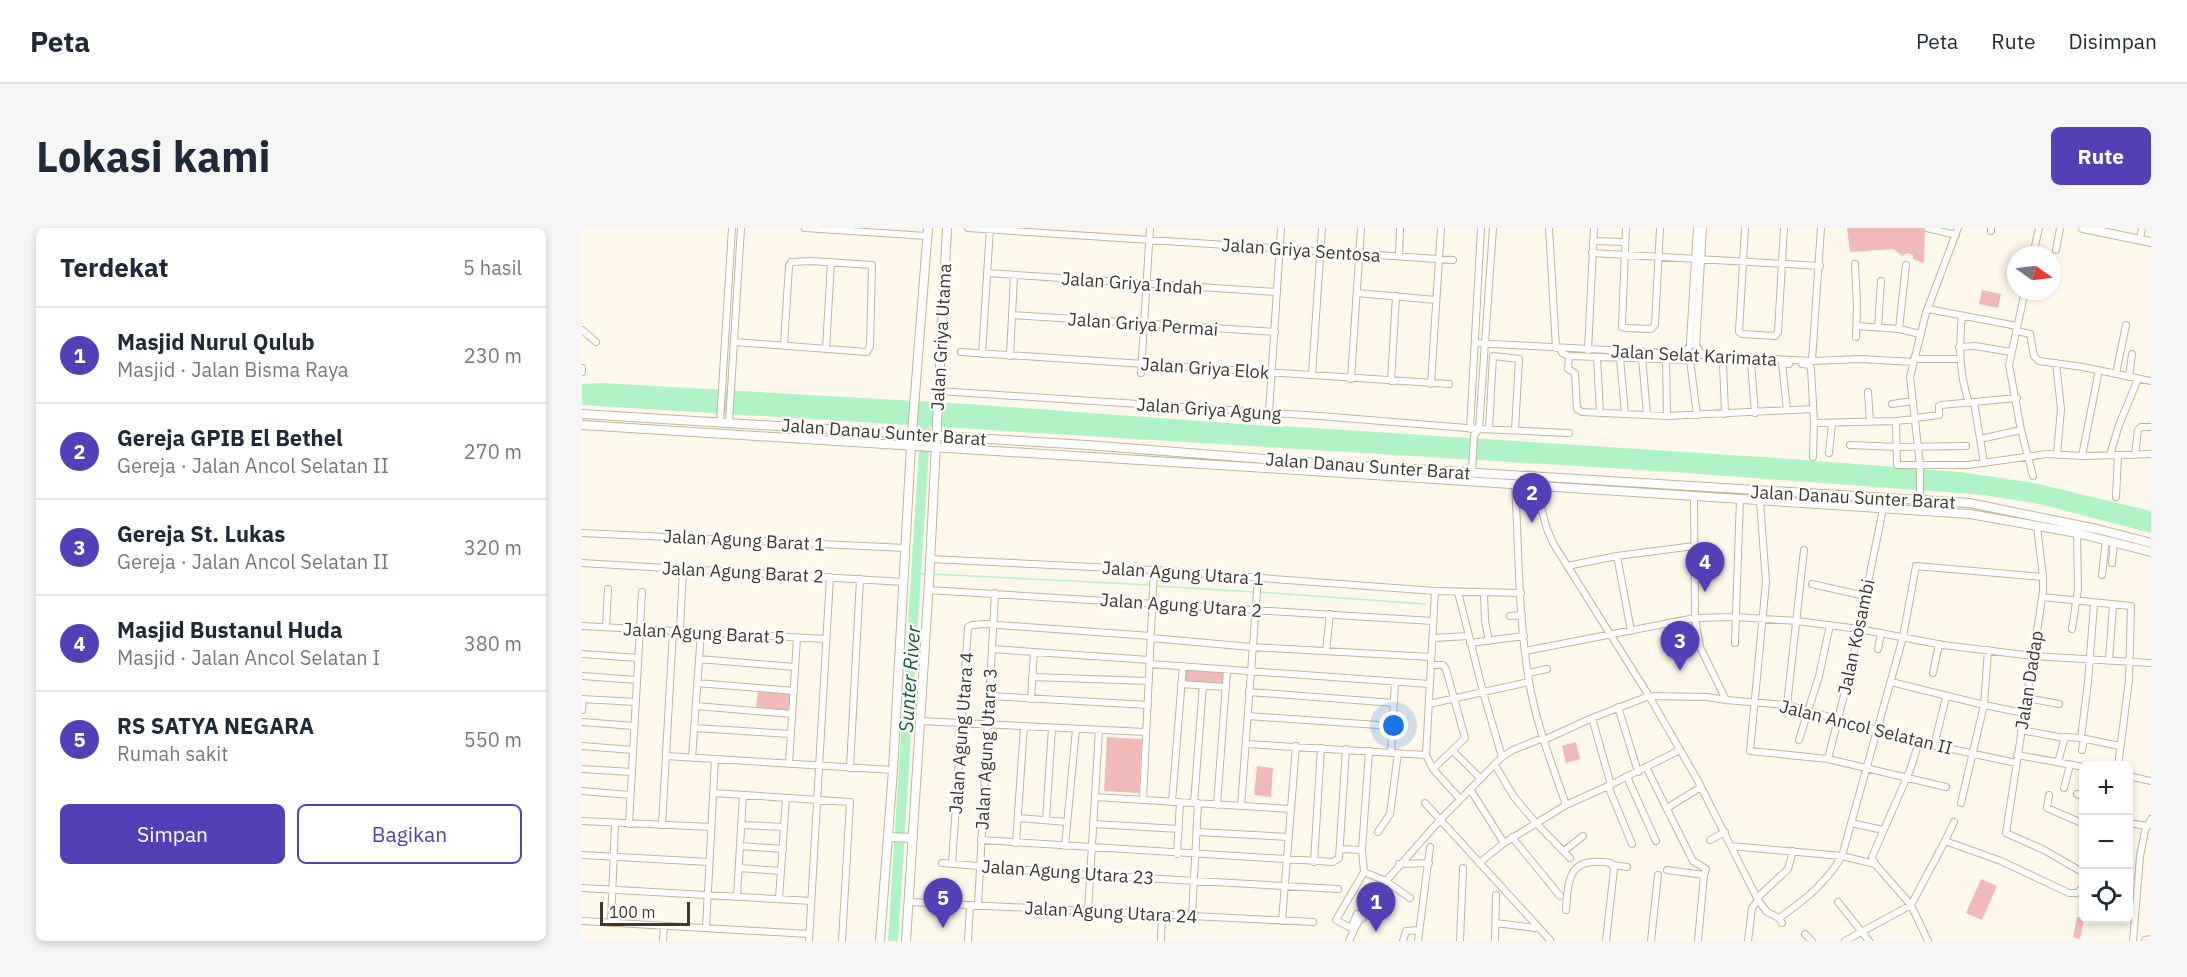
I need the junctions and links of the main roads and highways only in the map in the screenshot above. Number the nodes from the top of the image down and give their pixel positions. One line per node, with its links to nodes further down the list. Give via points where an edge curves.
1 (947, 228): 8 (main road, Jalan Griya Utama)
2 (2083, 228): 4 (main road)
3 (927, 230): 7 (main road, Jalan Griya Utama)
4 (2151, 242)
5 (582, 414): 7 (main road, Jalan Danau Sunter Barat)
6 (582, 425): 10 (main road, Jalan Danau Sunter Barat)
7 (915, 432): 8 (main road, Jalan Danau Sunter Barat); 10 (main road, Jalan Griya Utama)
8 (934, 433): 9 (main road, Jalan Danau Sunter Barat); 11 (main road, Jalan Griya Utama)
9 (1087, 445): 12 (main road); 13 (main road, Jalan Danau Sunter Barat)
10 (915, 446): 11 (main road, Jalan Danau Sunter Barat); 19 (main road, Jalan Griya Utama)
11 (933, 447): 12 (main road, Jalan Danau Sunter Barat); 20 (main road, Jalan Griya Utama, via 929,586)
12 (1086, 456): 13 (main road, Jalan Danau Sunter Barat)
13 (1329, 468): 14 (main road, Jalan Danau Sunter Barat, via 1472,468); 15 (main road, Jalan Danau Sunter Barat)
14 (1647, 484): 15 (main road); 16 (main road, Jalan Danau Sunter Barat, via 1920,498 1990,506)
15 (1647, 494): 16 (main road, Jalan Danau Sunter Barat, via 1970,514)
16 (2036, 522): 17 (main road, Jalan Danau Sunter Barat); 18 (main road, Jalan Danau Sunter Barat)
17 (2151, 543)
18 (2151, 552)
19 (890, 837): 20 (main road); 22 (main road, Jalan Griya Utama)
20 (910, 838): 23 (main road, Jalan Griya Utama)
21 (2151, 940): 24 (main road)
22 (880, 941)
23 (906, 941)
24 (2146, 941)

